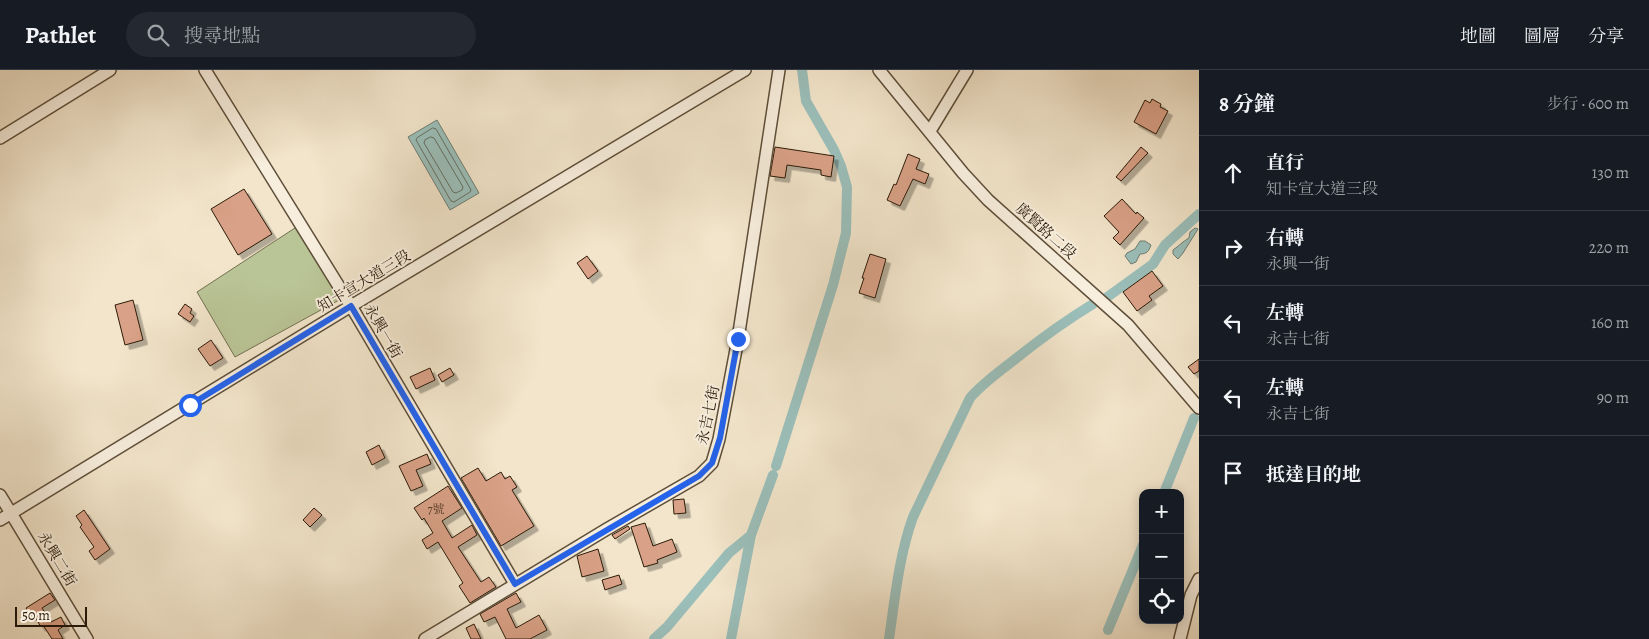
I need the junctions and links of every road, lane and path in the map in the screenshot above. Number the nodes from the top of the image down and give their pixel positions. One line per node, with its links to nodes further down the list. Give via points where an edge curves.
1 (110, 70): 8 (street)
2 (205, 70): 9 (street, 永興一街)
3 (745, 70): 9 (street, 知卡宣大道三段)
4 (779, 70): 15 (street, 永吉七街, via 738,339 720,438 712,463 699,476)
5 (879, 70): 7 (street, 廣賢路二段)
6 (967, 70): 7 (street)
7 (930, 131): 10 (street, 廣賢路二段, via 988,200 1128,325)
8 (0, 138)
9 (351, 306): 12 (street, 知卡宣大道三段); 15 (street, 永興一街)
10 (1199, 408)
11 (0, 495): 12 (street, 永興二街)
12 (12, 513): 13 (street, 知卡宣大道三段); 16 (street, 永興二街)
13 (0, 520)
14 (1199, 579): 18 (street, via 1191,595)
15 (515, 584): 17 (street, 永吉七街)
16 (87, 639)
17 (426, 639)
18 (1180, 639)

